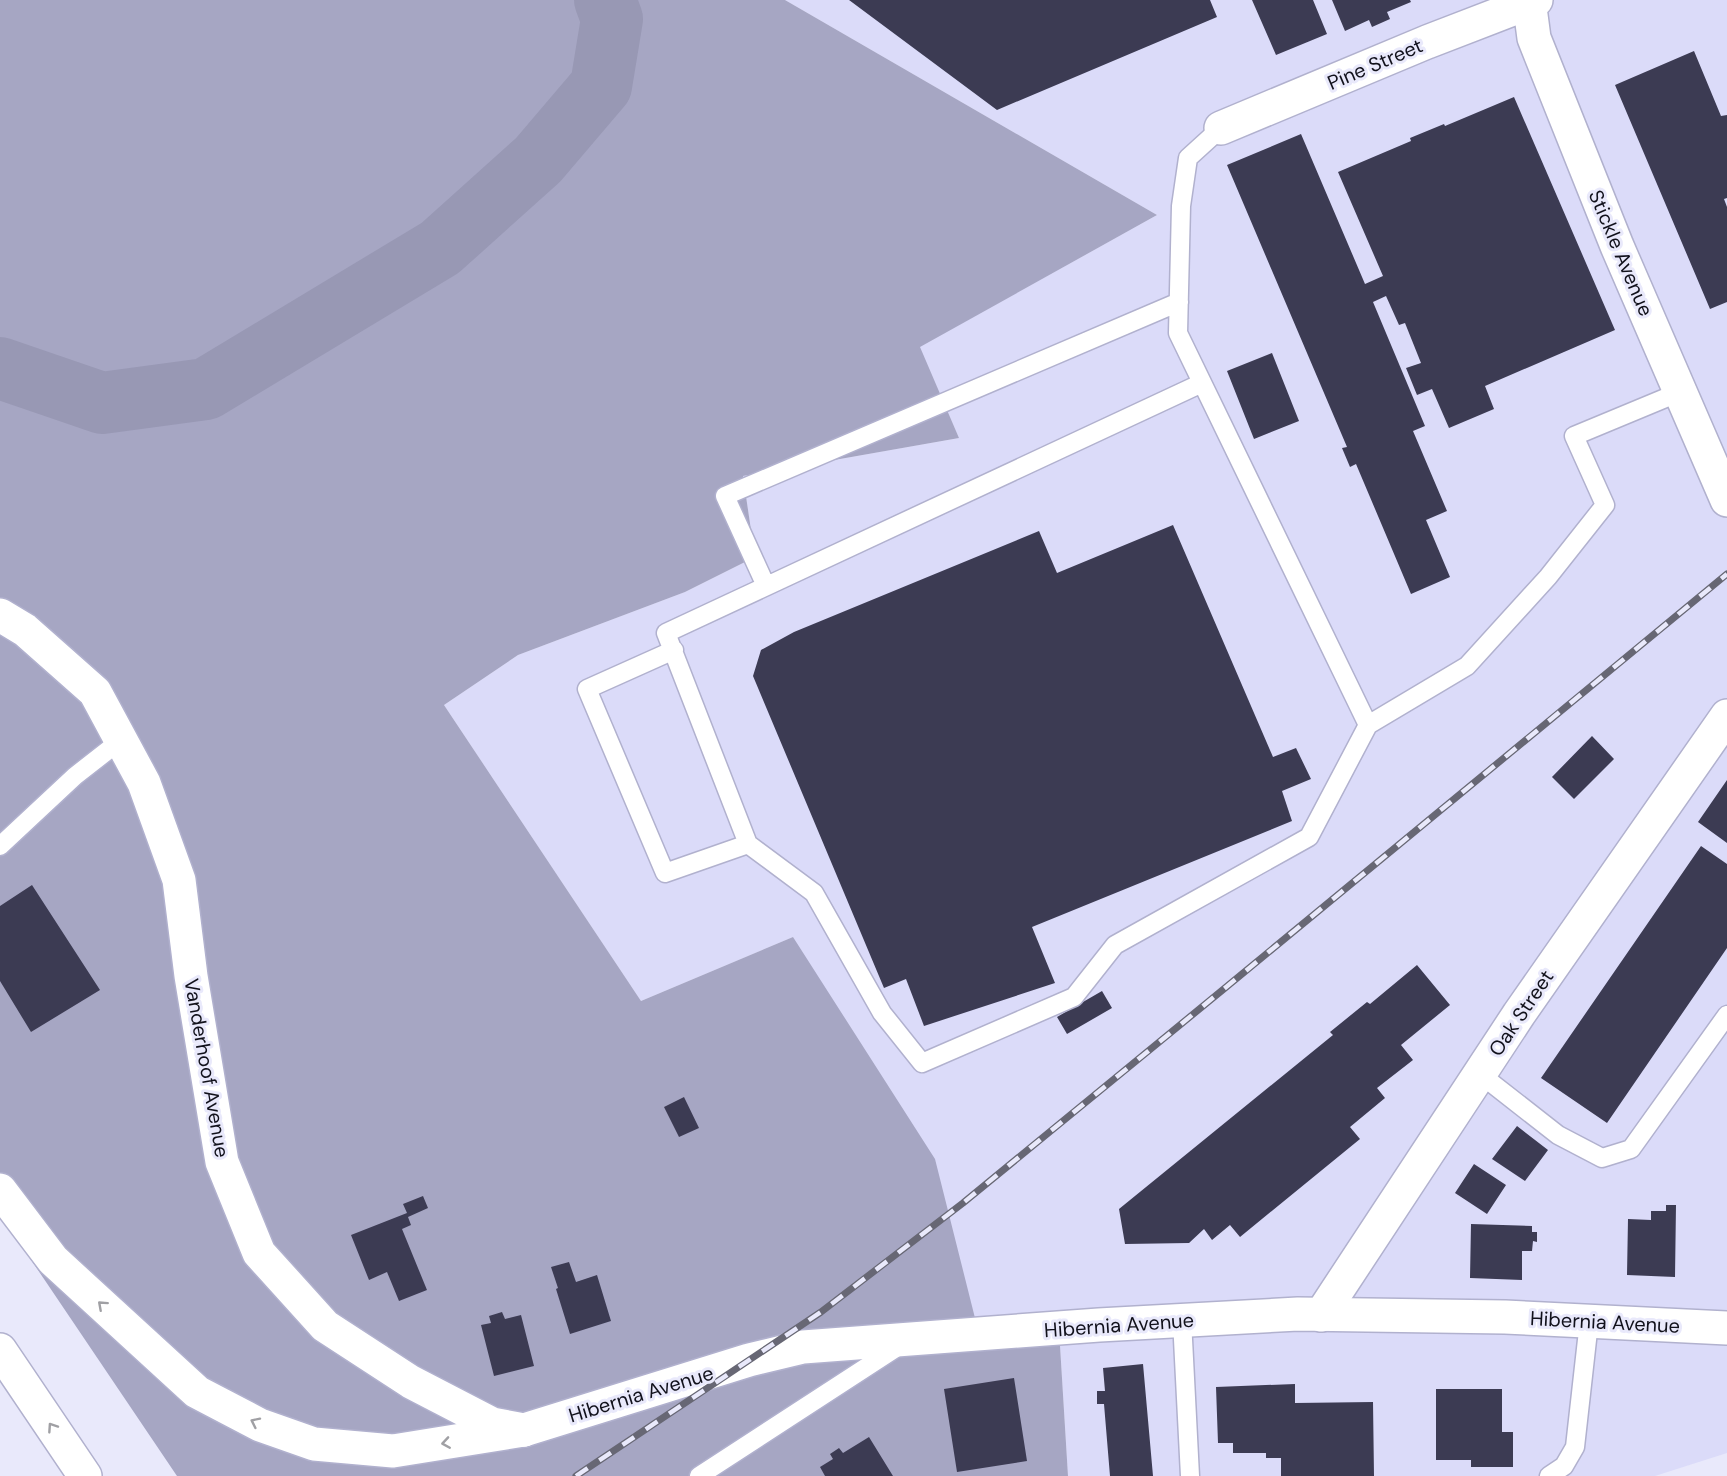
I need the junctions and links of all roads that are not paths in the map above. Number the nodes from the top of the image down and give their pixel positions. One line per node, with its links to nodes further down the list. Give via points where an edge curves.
1 (1532, 1): 2 (main road, Pine Street); 5 (main road, Stickle Avenue, via 1534,38)
2 (1221, 128): 3 (lane, via 1188,159 1181,206)
3 (1179, 302): 4 (lane, via 1178,333); 7 (lane, via 725,496)
4 (1202, 383): 7 (lane); 11 (lane)
5 (1680, 392): 6 (main road, Stickle Avenue); 11 (lane, via 1574,436 1605,505 1548,577 1467,666)
6 (1727, 500)
7 (766, 586): 9 (lane, via 666,633)
8 (0, 615): 12 (main road, Vanderhoof Avenue, via 25,630 95,692)
9 (674, 651): 13 (lane); 13 (lane, via 587,689 665,873)
10 (1727, 716): 16 (main road, Oak Street)
11 (1368, 725): 13 (lane, via 1309,837 1115,945 1074,997 922,1063 882,1013 814,894)
12 (121, 740): 14 (lane, via 75,776); 24 (main road, Vanderhoof Avenue, via 144,783 179,880 222,1162 259,1253 325,1326 411,1382 492,1424)
13 (748, 844)
14 (0, 846)
15 (1727, 1015): 16 (lane, via 1631,1149 1602,1158 1558,1135)
16 (1480, 1074): 18 (main road, Oak Street)
17 (0, 1190): 24 (main road, Hibernia Avenue, one-way to 17, via 393,1451 314,1444 260,1425 197,1392 52,1260)
18 (1321, 1315): 19 (main road, Hibernia Avenue); 20 (main road, Hibernia Avenue)
19 (1182, 1320): 22 (main road, Hibernia Avenue); 27 (lane)
20 (1589, 1322): 21 (main road, Hibernia Avenue); 28 (lane, via 1575,1447 1564,1466)
21 (1727, 1328)
22 (908, 1340): 24 (main road, Hibernia Avenue, via 803,1347); 26 (lane)
23 (0, 1350): 25 (main road, one-way to 23)
24 (524, 1430)
25 (85, 1476)
26 (699, 1476)
27 (1190, 1476)
28 (1549, 1476)

